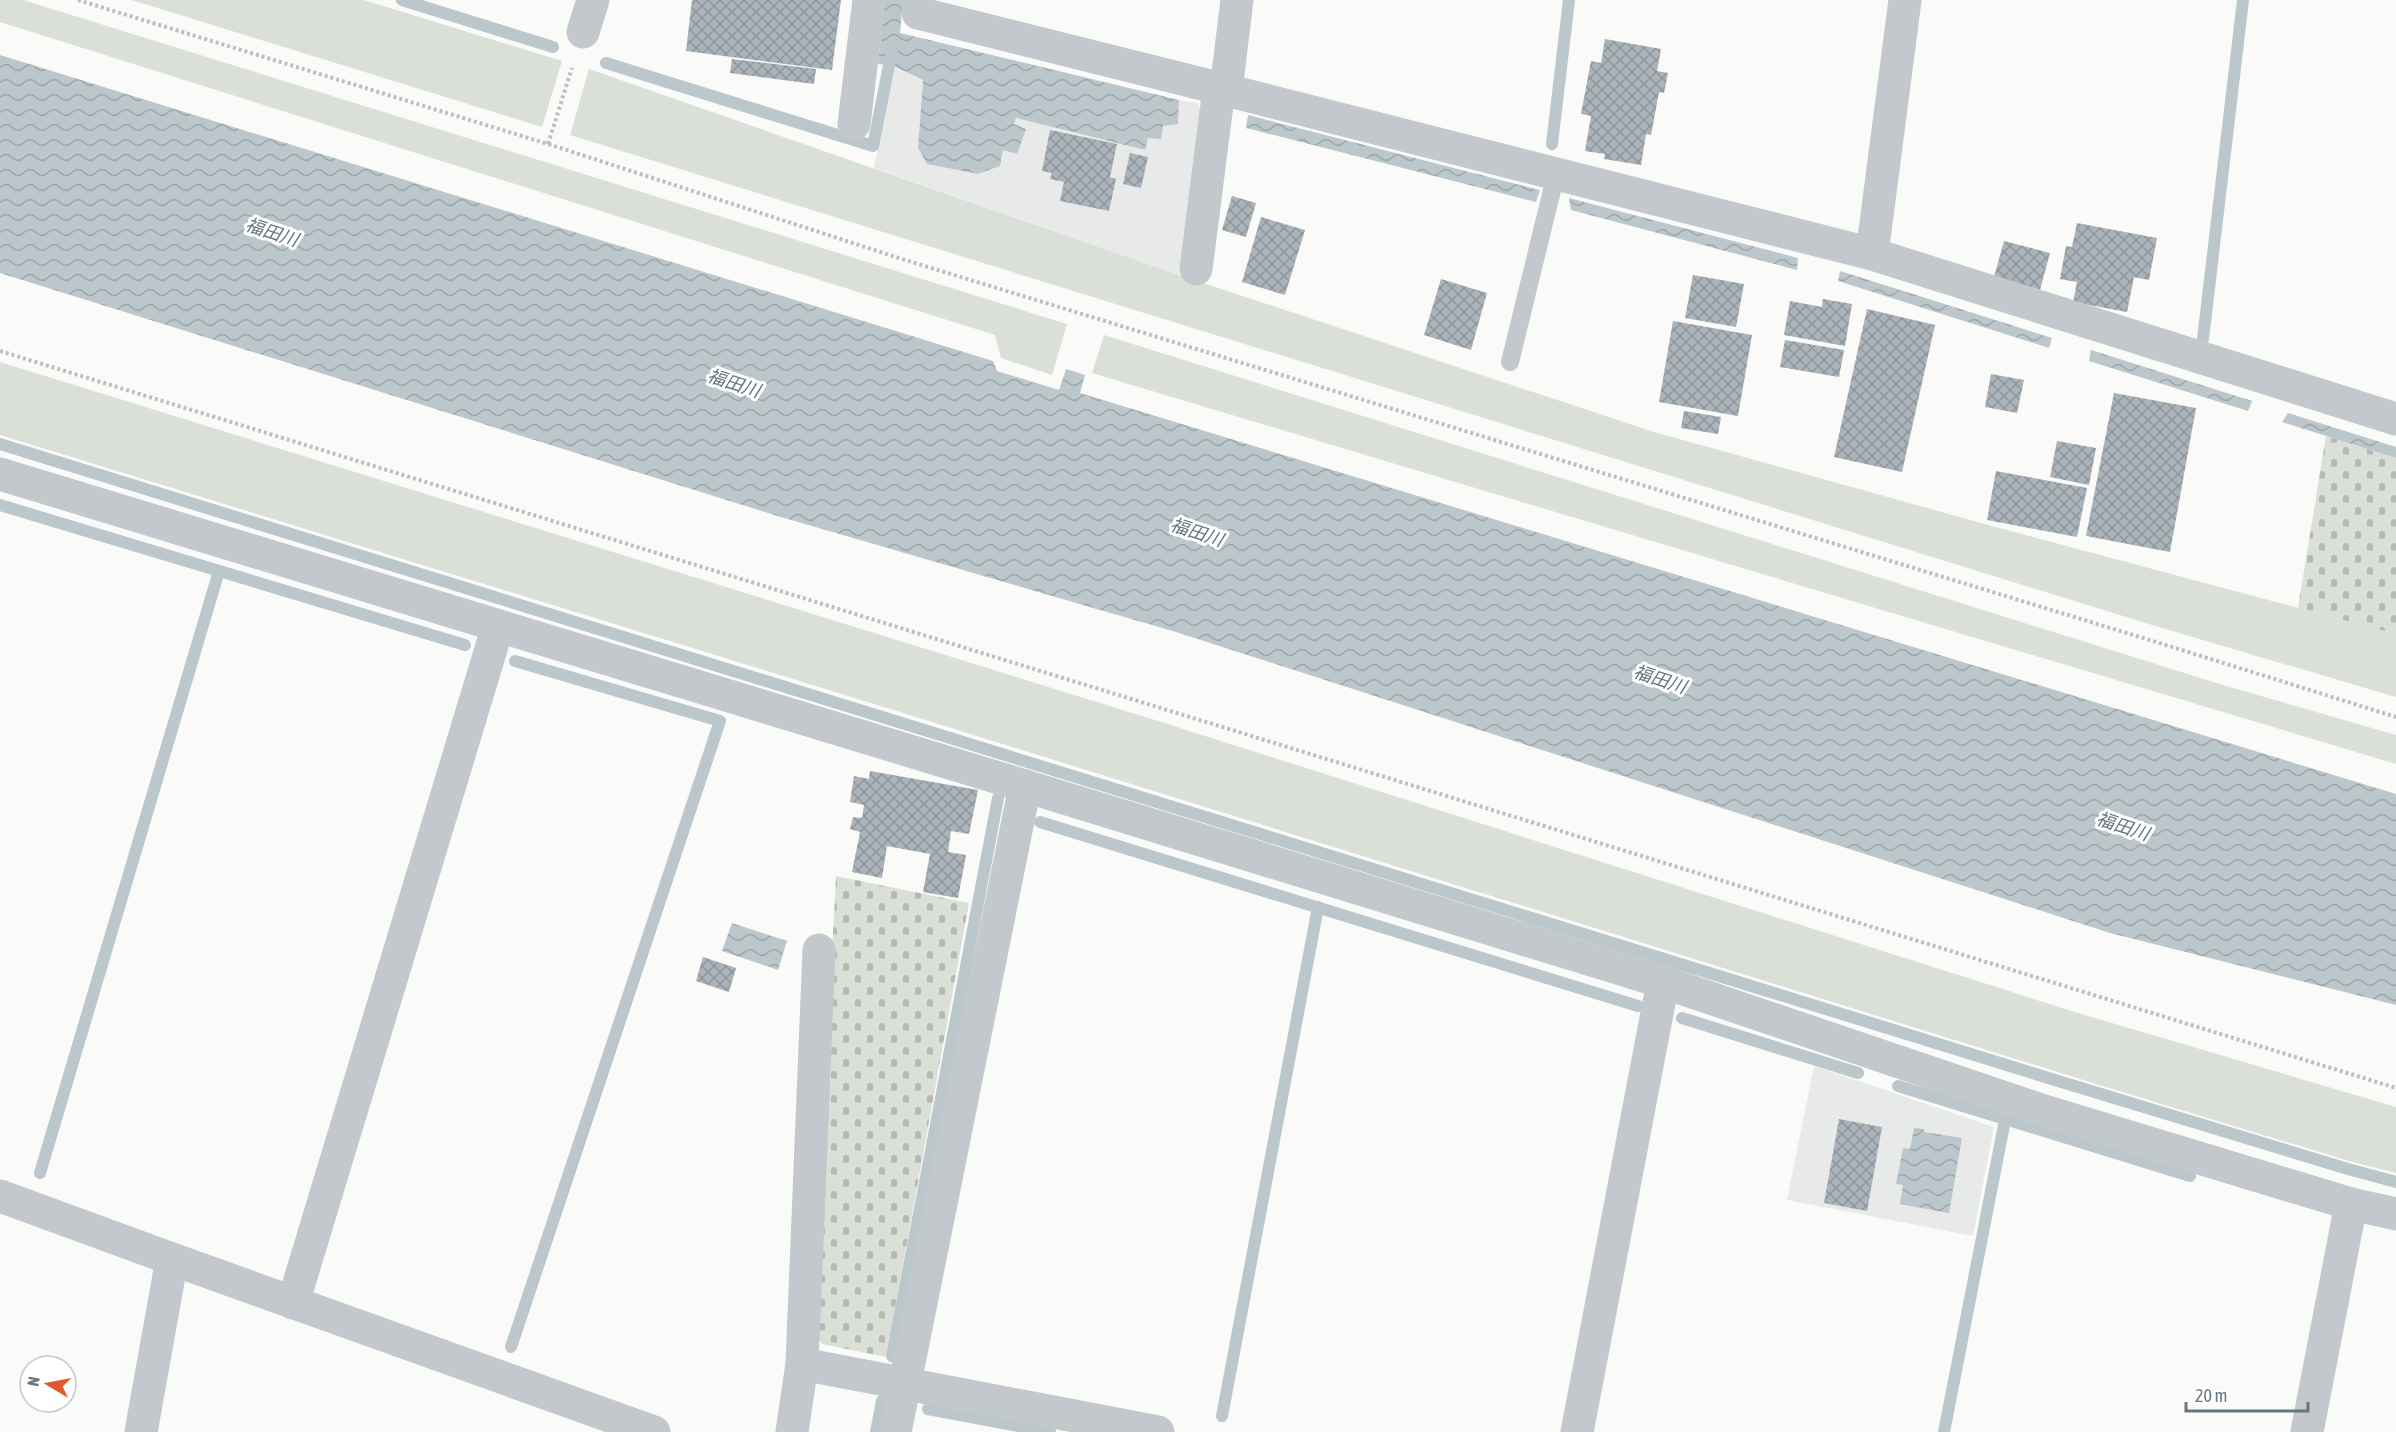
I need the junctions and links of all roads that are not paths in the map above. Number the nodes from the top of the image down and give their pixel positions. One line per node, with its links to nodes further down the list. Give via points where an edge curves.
1 (592, 0): 6 (street)
2 (869, 0): 8 (street)
3 (919, 0): 7 (street, via 918,13)
4 (1237, 0): 7 (street)
5 (1905, 0): 10 (street)
6 (583, 32)
7 (1222, 89): 9 (street); 11 (street)
8 (854, 124)
9 (1556, 174): 10 (street); 12 (lane)
10 (1872, 254): 13 (street)
11 (1196, 269)
12 (1510, 362)
13 (2396, 419)
14 (0, 474): 15 (street)
15 (498, 626): 16 (street); 23 (street)
16 (1025, 786): 18 (street); 25 (street)
17 (819, 950): 24 (street)
18 (1663, 982): 20 (street, via 2041,1110); 31 (street)
19 (0, 1196): 22 (street)
20 (2351, 1204): 21 (street); 32 (street)
21 (2396, 1214)
22 (172, 1259): 23 (street); 26 (street)
23 (293, 1303): 27 (street)
24 (802, 1364): 25 (street); 28 (street)
25 (904, 1383): 29 (street); 30 (street)
26 (141, 1432)
27 (654, 1432)
28 (792, 1432)
29 (895, 1432)
30 (1158, 1432)
31 (1577, 1432)
32 (2307, 1432)

